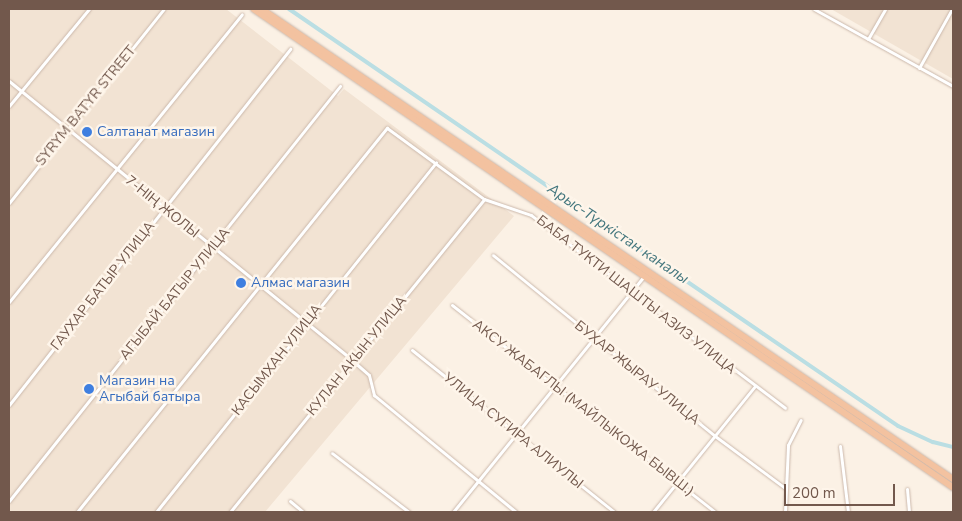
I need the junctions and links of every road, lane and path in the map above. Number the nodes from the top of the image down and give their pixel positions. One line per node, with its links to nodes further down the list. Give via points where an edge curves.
1 (89, 9): 15 (street)
2 (164, 9): 17 (street, SYRYM BATYR STREET)
3 (254, 9): 25 (highway)
4 (262, 9): 44 (highway)
5 (816, 9): 9 (street)
6 (885, 9): 9 (street)
7 (952, 9): 11 (street)
8 (242, 14): 19 (street)
9 (868, 39): 11 (street)
10 (290, 49): 22 (street, ГАУХАР БАТЫР УЛИЦА)
11 (919, 68): 14 (street)
12 (9, 82): 15 (street, 7-НІҢ ЖОЛЫ)
13 (340, 86): 23 (street, АГЫБАЙ БАТЫР УЛИЦА)
14 (953, 86)
15 (21, 91): 16 (street); 17 (street, 7-НІҢ ЖОЛЫ)
16 (9, 106)
17 (67, 130): 19 (street, 7-НІҢ ЖОЛЫ); 21 (street, SYRYM BATYR STREET)
18 (436, 162): 20 (street, БАБА ТУКТИ ШАШТЫ АЗИЗ УЛИЦА); 26 (street, БАБА ТУКТИ ШАШТЫ АЗИЗ УЛИЦА, via 394,129 382,129); 30 (street, КАСЫМХАН УЛИЦА)
19 (116, 169): 22 (street, 7-НІҢ ЖОЛЫ); 28 (street)
20 (484, 199): 27 (street, БАБА ТУКТИ ШАШТЫ АЗИЗ УЛИЦА, via 531,215); 33 (street, КУЛАН АКЫН УЛИЦА)
21 (9, 203)
22 (164, 208): 23 (street, 7-НІҢ ЖОЛЫ); 36 (street, ГАУХАР БАТЫР УЛИЦА)
23 (212, 247): 26 (street, 7-НІҢ ЖОЛЫ); 48 (street, АГЫБАЙ БАТЫР УЛИЦА)
24 (493, 255): 31 (street, БУХАР ЖЫРАУ УЛИЦА)
25 (644, 276): 27 (street); 44 (highway)
26 (259, 286): 30 (street, 7-НІҢ ЖОЛЫ); 50 (street)
27 (631, 292): 31 (street); 35 (street, БАБА ТУКТИ ШАШТЫ АЗИЗ УЛИЦА)
28 (9, 302)
29 (452, 305): 34 (street, АКСУ ЖАБАГЛЫ (МАЙЛЫКОЖА БЫВШ.))
30 (306, 323): 33 (street, 7-НІҢ ЖОЛЫ); 51 (street, КАСЫМХАН УЛИЦА)
31 (594, 338): 34 (street); 40 (street, БУХАР ЖЫРАУ УЛИЦА)
32 (412, 350): 39 (street, УЛИЦА СУГИРА АЛИУЛЫ)
33 (353, 361): 43 (street, 7-НІҢ ЖОЛЫ, via 369,375 374,395); 52 (street, КУЛАН АКЫН УЛИЦА)
34 (557, 386): 39 (street); 45 (street, АКСУ ЖАБАГЛЫ (МАЙЛЫКОЖА БЫВШ.))
35 (755, 386): 37 (street, БАБА ТУКТИ ШАШТЫ АЗИЗ УЛИЦА); 40 (street)
36 (9, 405)
37 (785, 408)
38 (801, 420): 46 (street, via 788,445)
39 (518, 433): 43 (street); 57 (street, УЛИЦА СУГИРА АЛИУЛЫ)
40 (714, 436): 45 (street); 46 (street, БУХАР ЖЫРАУ УЛИЦА)
41 (840, 446): 61 (street)
42 (332, 453): 54 (street)
43 (479, 482): 55 (street); 56 (street)
44 (952, 482)
45 (677, 483): 58 (street); 59 (street, АКСУ ЖАБАГЛЫ (МАЙЛЫКОЖА БЫВШ.))
46 (785, 488): 60 (street)
47 (907, 489): 62 (street)
48 (9, 501)
49 (290, 501): 53 (street)
50 (77, 512)
51 (156, 512)
52 (230, 512)
53 (304, 512)
54 (409, 512)
55 (453, 512)
56 (516, 512)
57 (614, 512)
58 (653, 512)
59 (715, 512)
60 (785, 512)
61 (848, 512)
62 (909, 512)

